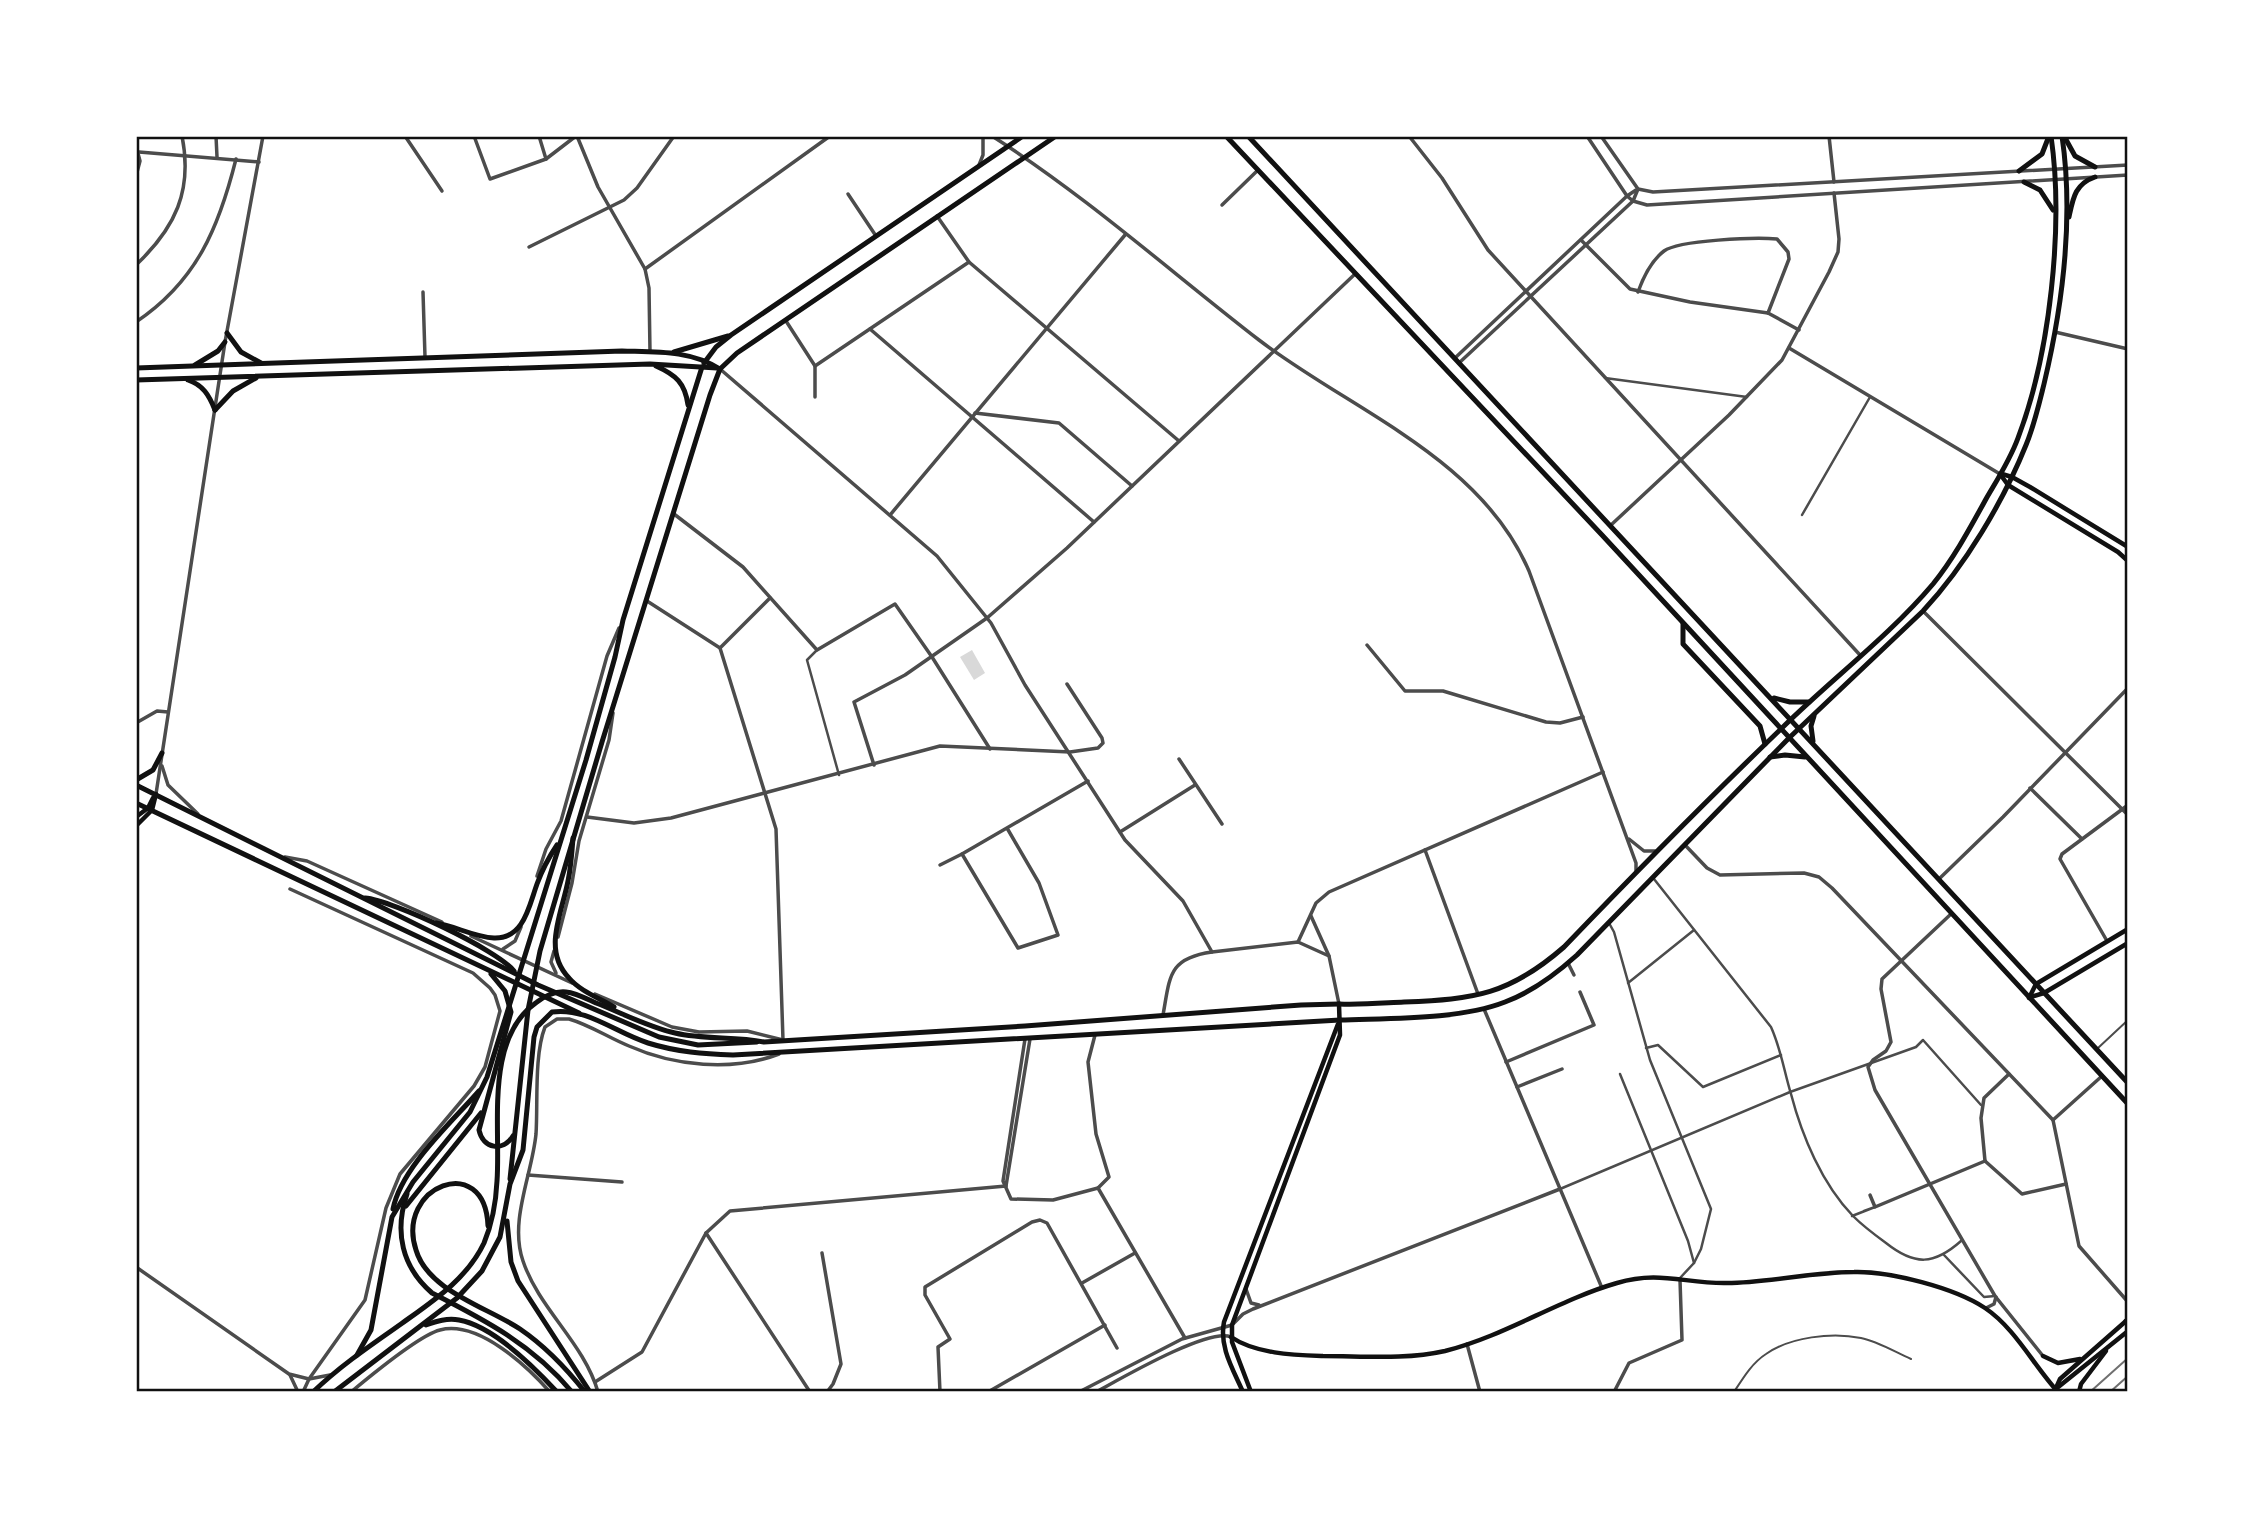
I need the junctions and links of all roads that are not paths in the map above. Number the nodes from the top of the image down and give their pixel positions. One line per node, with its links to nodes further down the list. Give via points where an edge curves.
1 (182, 136): 25 (street)
2 (216, 136): 26 (street)
3 (263, 136): 30 (street)
4 (405, 136): 46 (street)
5 (474, 136): 29 (street, via 490,178)
6 (539, 136): 29 (street)
7 (576, 136): 29 (street); 52 (street)
8 (674, 136): 52 (street, via 638,188)
9 (830, 136): 63 (street)
10 (984, 136): 32 (street, via 984,155)
11 (992, 136): 23 (street)
12 (1023, 136): 23 (main road)
13 (1056, 136): 27 (main road)
14 (1226, 136): 36 (main road)
15 (1248, 136): 86 (main road)
16 (1409, 136): 65 (street, via 1442,178 1482,244)
17 (1587, 136): 49 (street)
18 (1601, 136): 45 (street)
19 (1829, 136): 43 (street)
20 (2050, 136): 34 (main road); 37 (main road, via 2042,154)
21 (2063, 136): 33 (main road, via 2075,156); 35 (main road)
22 (136, 146): 24 (street)
23 (1008, 146): 27 (street); 32 (main road)
24 (139, 152): 25 (street); 39 (street)
25 (186, 155): 26 (street); 62 (street, via 174,218)
26 (217, 157): 28 (street)
27 (1025, 158): 54 (main road); 56 (street)
28 (236, 159): 30 (street); 71 (street, via 213,235 172,292)
29 (546, 159)
30 (258, 162): 76 (street)
31 (2127, 165): 33 (street)
32 (978, 167): 57 (main road)
33 (2095, 167): 35 (street)
34 (2054, 169): 35 (street); 37 (street); 42 (main road)
35 (2065, 169): 41 (main road)
36 (1258, 170): 51 (street); 64 (main road)
37 (2019, 172): 43 (street)
38 (2127, 175): 40 (street)
39 (136, 176)
40 (2095, 177): 41 (street); 55 (main road, via 2076,190)
41 (2066, 179): 42 (street); 55 (main road)
42 (2055, 180): 44 (street); 53 (main road)
43 (1834, 182): 45 (street, via 1656,192)
44 (2024, 182): 47 (street); 53 (main road, via 2048,198)
45 (1638, 189): 49 (street); 50 (street)
46 (442, 191)
47 (1834, 193): 50 (street, via 1647,205); 74 (street, via 1838,252)
48 (848, 194): 57 (street)
49 (1627, 196): 50 (street); 58 (street)
50 (1633, 201): 59 (street)
51 (1222, 205)
52 (610, 208): 60 (street); 63 (street)
53 (2055, 215): 108 (main road, via 2052,276 2036,370 2018,439)
54 (937, 216): 61 (street); 70 (main road)
55 (2066, 227): 75 (main road)
56 (1125, 235): 72 (street); 81 (street)
57 (876, 236): 77 (main road)
58 (1581, 240): 59 (street); 65 (street)
59 (1586, 245): 67 (street); 68 (street)
60 (529, 247)
61 (969, 262): 72 (street); 73 (street)
62 (136, 265)
63 (645, 269): 82 (street)
64 (1355, 274): 81 (street); 124 (main road)
65 (1526, 291): 68 (street); 86 (street)
66 (423, 292): 84 (street)
67 (1638, 292): 69 (street); 69 (street, via 1656,259 1676,245 1777,239 1789,259)
68 (1531, 297): 86 (street); 97 (street)
69 (1768, 313): 74 (street)
70 (785, 320): 91 (street); 94 (main road)
71 (136, 322)
72 (1046, 328): 105 (street); 106 (street)
73 (870, 329): 91 (street); 105 (street)
74 (1799, 330): 79 (street)
75 (2055, 332): 80 (street); 109 (main road, via 2037,411)
76 (227, 333): 78 (street); 87 (main road, via 241,352)
77 (731, 335): 83 (main road); 85 (main road)
78 (225, 342): 89 (street); 90 (main road)
79 (1789, 348): 101 (street); 102 (street)
80 (2127, 349)
81 (1274, 351): 106 (street); 137 (street, via 1437,460 1500,519 1529,571)
82 (650, 352): 83 (main road); 84 (main road)
83 (669, 352): 85 (main road)
84 (425, 360): 87 (main road)
85 (706, 360): 92 (main road); 94 (main road)
86 (1457, 360): 116 (main road)
87 (264, 364): 89 (main road)
88 (650, 364): 92 (main road); 95 (main road); 103 (main road, via 681,381)
89 (222, 365): 90 (main road); 96 (street)
90 (193, 366): 93 (main road)
91 (816, 366): 100 (street)
92 (702, 367): 94 (main road); 103 (main road)
93 (136, 368)
94 (720, 369): 112 (main road); 113 (street)
95 (260, 376): 96 (main road); 104 (main road, via 233,391)
96 (220, 377): 98 (main road); 104 (street)
97 (1604, 378): 101 (street); 107 (street)
98 (183, 379): 99 (main road); 104 (main road, via 201,386)
99 (136, 380)
100 (815, 397)
101 (1747, 397): 107 (street)
102 (1870, 397): 108 (street); 114 (street)
103 (688, 405): 123 (main road)
104 (215, 410): 136 (street)
105 (973, 415): 111 (street, via 1059,423); 113 (street); 115 (street)
106 (1179, 441): 111 (street)
107 (1680, 461): 116 (street); 128 (street)
108 (2000, 474): 109 (main road); 110 (main road); 128 (main road, via 1935,581)
109 (2012, 477): 110 (main road); 117 (main road)
110 (2008, 485): 118 (main road); 121 (main road, via 1958,571)
111 (1132, 486): 115 (street)
112 (674, 514): 119 (street, via 743,568); 120 (main road)
113 (890, 515): 122 (street, via 937,556)
114 (1802, 515)
115 (1094, 522): 122 (street)
116 (1611, 525): 132 (main road)
117 (2127, 547)
118 (2127, 561)
119 (770, 598): 126 (street); 127 (street)
120 (647, 601): 126 (street); 134 (main road)
121 (1923, 611): 135 (main road); 147 (street)
122 (987, 618): 129 (street); 146 (street)
123 (623, 620): 175 (main road); 198 (street, via 607,656 561,821 546,849 518,937)
124 (1683, 624): 141 (main road); 143 (main road, via 1683,644 1760,726)
125 (1367, 645): 137 (street, via 1405,691 1443,691 1546,722)
126 (720, 648): 160 (street)
127 (817, 650): 129 (street, via 895,604); 154 (street, via 807,660)
128 (1860, 655): 133 (main road)
129 (932, 656): 145 (street); 152 (street, via 854,702)
130 (1067, 684): 146 (street, via 1103,743 1098,748)
131 (2127, 688): 147 (street)
132 (1767, 692): 133 (main road, via 1783,702); 138 (main road)
133 (1809, 702): 138 (main road)
134 (613, 711): 169 (street); 176 (main road)
135 (1817, 711): 140 (main road); 144 (main road, via 1811,726)
136 (168, 712): 139 (street, via 157,711); 148 (street)
137 (1583, 717): 153 (street)
138 (1791, 719): 140 (main road); 141 (main road)
139 (136, 723)
140 (1800, 728): 142 (main road); 144 (main road)
141 (1780, 729): 142 (main road); 143 (main road)
142 (1789, 738): 149 (main road); 150 (main road)
143 (1765, 744): 179 (main road)
144 (1816, 746): 186 (main road)
145 (990, 749): 146 (street); 152 (street, via 940,746)
146 (1070, 752): 156 (street)
147 (2063, 753): 159 (street); 165 (street)
148 (161, 756): 155 (main road, via 153,770); 161 (street); 167 (street, via 168,785)
149 (1770, 757): 150 (main road); 178 (main road)
150 (1806, 757): 189 (main road)
151 (1179, 759): 158 (street)
152 (874, 765): 154 (street)
153 (1603, 772): 174 (street); 180 (street)
154 (839, 775): 160 (street)
155 (136, 780)
156 (1088, 781): 172 (street); 173 (street)
157 (136, 785): 161 (main road)
158 (1195, 785): 170 (street); 173 (street)
159 (2030, 788): 177 (street); 186 (street)
160 (764, 793): 169 (street, via 671,818 634,823); 222 (street, via 776,829)
161 (156, 794): 164 (main road); 167 (main road)
162 (136, 803): 164 (main road)
163 (2127, 805): 165 (street)
164 (150, 809): 168 (main road); 171 (main road); 203 (main road)
165 (2123, 810): 166 (street); 177 (street)
166 (2127, 815)
167 (199, 816): 182 (main road)
168 (136, 817)
169 (587, 817): 204 (street, via 551,962)
170 (1222, 824)
171 (136, 826)
172 (1007, 828): 181 (street); 181 (street, via 1039,883 1058,935 1018,948)
173 (1120, 832): 199 (street, via 1183,901)
174 (1626, 835): 179 (street, via 1643,851); 184 (street, via 1637,865)
175 (562, 836): 191 (main road, via 523,923 511,934 487,937); 239 (main road)
176 (573, 838): 214 (main road); 216 (main road, via 555,932 557,959 571,981)
177 (2082, 839): 195 (street, via 2061,861)
178 (1685, 845): 185 (main road); 201 (street, via 1720,875 1797,873 1819,877)
179 (1663, 847): 184 (main road)
180 (1425, 850): 190 (street, via 1329,891 1316,903); 210 (street)
181 (962, 854): 183 (street)
182 (278, 855): 188 (main road); 191 (street, via 307,861)
183 (940, 865)
184 (1634, 876): 210 (main road, via 1552,958 1517,981)
185 (1653, 877): 192 (main road); 193 (street)
186 (1938, 879): 207 (main road)
187 (290, 889): 297 (street, via 483,980 498,1002 498,1021 481,1077 395,1184 365,1300)
188 (362, 897): 191 (main road); 223 (main road, via 538,985 659,1037 698,1045)
189 (1951, 914): 201 (street); 211 (main road)
190 (1311, 916): 196 (street); 200 (street)
191 (431, 920): 198 (street); 214 (main road, via 506,962 523,987)
192 (1609, 922): 202 (main road); 206 (street)
193 (1695, 929): 206 (street); 227 (street, via 1771,1027)
194 (2127, 929): 195 (main road)
195 (2108, 941): 207 (main road)
196 (1298, 942): 199 (street); 200 (street)
197 (2127, 943): 209 (main road)
198 (501, 949): 204 (street)
199 (1212, 952): 217 (street, via 1187,957 1174,968)
200 (1329, 956): 212 (street)
201 (1900, 961): 230 (street, via 1881,984 1891,1042); 233 (street)
202 (1568, 963): 205 (street); 213 (main road, via 1521,995)
203 (489, 972): 215 (main road); 228 (main road, via 505,991 510,1006)
204 (557, 975): 222 (street, via 672,1027 699,1032 747,1031)
205 (1574, 975)
206 (1628, 983): 224 (street)
207 (2036, 984): 209 (main road); 211 (main road)
208 (1580, 992): 229 (street, via 1594,1025)
209 (2044, 993): 211 (main road); 225 (main road)
210 (1479, 996): 212 (main road)
211 (2029, 998): 234 (main road)
212 (1339, 1004): 217 (main road); 218 (main road)
213 (1484, 1009): 218 (main road); 229 (street)
214 (528, 1010): 243 (main road)
215 (579, 1013): 226 (main road, via 674,1051); 250 (main road, via 552,1012 537,1027 523,1150)
216 (632, 1017): 223 (main road, via 687,1036); 228 (main road, via 571,993 550,995 521,1015)
217 (1162, 1017): 222 (main road)
218 (1340, 1020): 220 (main road); 273 (main road, via 1340,1035); 282 (main road)
219 (2127, 1020): 225 (lane)
220 (1095, 1035): 221 (main road); 254 (street, via 1088,1062 1096,1134 1109,1177)
221 (1027, 1039): 226 (main road); 253 (street, via 1003,1181)
222 (783, 1040): 223 (main road)
223 (764, 1042)
224 (1646, 1048): 227 (street, via 1658,1045 1703,1087); 244 (street)
225 (2096, 1049): 235 (main road)
226 (782, 1053): 247 (street, via 759,1062 681,1062 645,1053 575,1021 557,1018 542,1034 536,1135)
227 (1782, 1055): 237 (street)
228 (500, 1061): 239 (main road); 240 (main road); 262 (main road, via 407,1174); 263 (main road, via 498,1180)
229 (1506, 1062): 236 (street)
230 (1870, 1063): 237 (street); 241 (street, via 1916,1047 1923,1040); 252 (street, via 1868,1072 1875,1090)
231 (1562, 1069): 236 (street)
232 (1620, 1074): 245 (street)
233 (2009, 1074): 241 (street, via 1984,1098); 242 (street)
234 (2102, 1076): 238 (main road); 242 (street)
235 (2127, 1083)
236 (1517, 1087): 255 (street)
237 (1790, 1093): 244 (street); 261 (street, via 1821,1170)
238 (2127, 1104)
239 (475, 1105): 248 (main road)
240 (486, 1105): 243 (main road, via 479,1130 483,1140 499,1147); 260 (main road)
241 (1983, 1106): 246 (street)
242 (2053, 1120): 251 (street)
243 (515, 1133): 250 (main road)
244 (1682, 1138): 245 (street); 269 (street, via 1711,1209)
245 (1652, 1151): 255 (street); 269 (street)
246 (1985, 1161): 251 (street, via 2022,1194); 252 (street)
247 (528, 1175): 249 (street); 298 (street, via 519,1238 523,1262)
248 (413, 1182): 260 (main road); 262 (main road)
249 (622, 1182)
250 (510, 1184): 258 (main road)
251 (2066, 1184): 276 (street, via 2079,1246)
252 (1929, 1185): 257 (street); 265 (street)
253 (1006, 1186): 254 (street, via 1011,1199 1053,1200); 264 (street, via 730,1211)
254 (1098, 1188): 266 (street)
255 (1560, 1189): 274 (street); 277 (street)
256 (1870, 1195): 257 (street)
257 (1875, 1207): 259 (street); 261 (street)
258 (506, 1211): 283 (main road, via 500,1237 482,1271 457,1298); 307 (main road, via 511,1262)
259 (1864, 1211)
260 (402, 1213): 306 (main road, via 403,1250 422,1283 432,1293 511,1335)
261 (1852, 1216): 268 (street, via 1903,1254 1926,1261)
262 (392, 1217): 292 (main road, via 371,1330)
263 (488, 1233): 292 (main road, via 457,1280); 307 (main road, via 484,1204 474,1191 458,1184 442,1185 423,1200 413,1236 418,1258 441,1284 536,1341)
264 (706, 1233): 298 (street, via 642,1352); 309 (street)
265 (1961, 1241): 268 (street); 275 (street)
266 (1135, 1253): 272 (street); 287 (street)
267 (822, 1254): 310 (street, via 841,1364)
268 (1944, 1255): 275 (street, via 1984,1297)
269 (1694, 1263): 271 (street)
270 (136, 1267): 295 (street)
271 (1680, 1278): 274 (main road, via 1647,1276); 278 (main road, via 1731,1283 1861,1272 1937,1287); 318 (street, via 1682,1340 1629,1363)
272 (1082, 1283): 280 (street); 311 (street, via 1047,1223 1040,1220 925,1287 925,1296 950,1339 937,1346)
273 (1246, 1285): 277 (street, via 1248,1300); 281 (main road)
274 (1602, 1288): 288 (main road)
275 (1995, 1296): 278 (street, via 1993,1306); 291 (street)
276 (2127, 1302)
277 (1261, 1306): 281 (street)
278 (1984, 1308): 299 (main road, via 2002,1323)
279 (2127, 1320): 293 (main road)
280 (1105, 1325): 290 (street); 312 (street)
281 (1232, 1325): 282 (street); 286 (main road)
282 (1223, 1327): 285 (main road); 287 (street)
283 (414, 1331): 302 (main road); 305 (main road, via 435,1322 459,1320 483,1330)
284 (2127, 1331): 289 (main road)
285 (1222, 1335): 286 (street); 314 (street, via 1176,1351); 315 (main road)
286 (1231, 1337): 288 (main road, via 1247,1345 1303,1355 1415,1356); 316 (main road)
287 (1185, 1338): 313 (street)
288 (1467, 1344): 317 (street)
289 (2109, 1347): 299 (main road); 320 (main road)
290 (1117, 1348)
291 (2043, 1356): 293 (main road, via 2062,1364)
292 (356, 1357): 296 (main road)
293 (2084, 1357): 299 (main road, via 2058,1381)
294 (1911, 1359): 319 (lane, via 1862,1338 1818,1337 1786,1343 1764,1354)
295 (289, 1374): 297 (street); 300 (street)
296 (334, 1374): 297 (street); 301 (main road)
297 (309, 1379): 300 (street)
298 (595, 1382): 308 (street)
299 (2055, 1390)
300 (300, 1391)
301 (313, 1391)
302 (334, 1391)
303 (351, 1391): 304 (street, via 429,1335 452,1328 493,1343)
304 (550, 1391)
305 (557, 1391)
306 (572, 1391)
307 (588, 1391)
308 (598, 1391)
309 (810, 1391)
310 (827, 1391)
311 (940, 1391)
312 (988, 1391)
313 (1079, 1391)
314 (1096, 1391)
315 (1243, 1391)
316 (1251, 1391)
317 (1480, 1391)
318 (1614, 1391)
319 (1734, 1391)
320 (2079, 1391)

